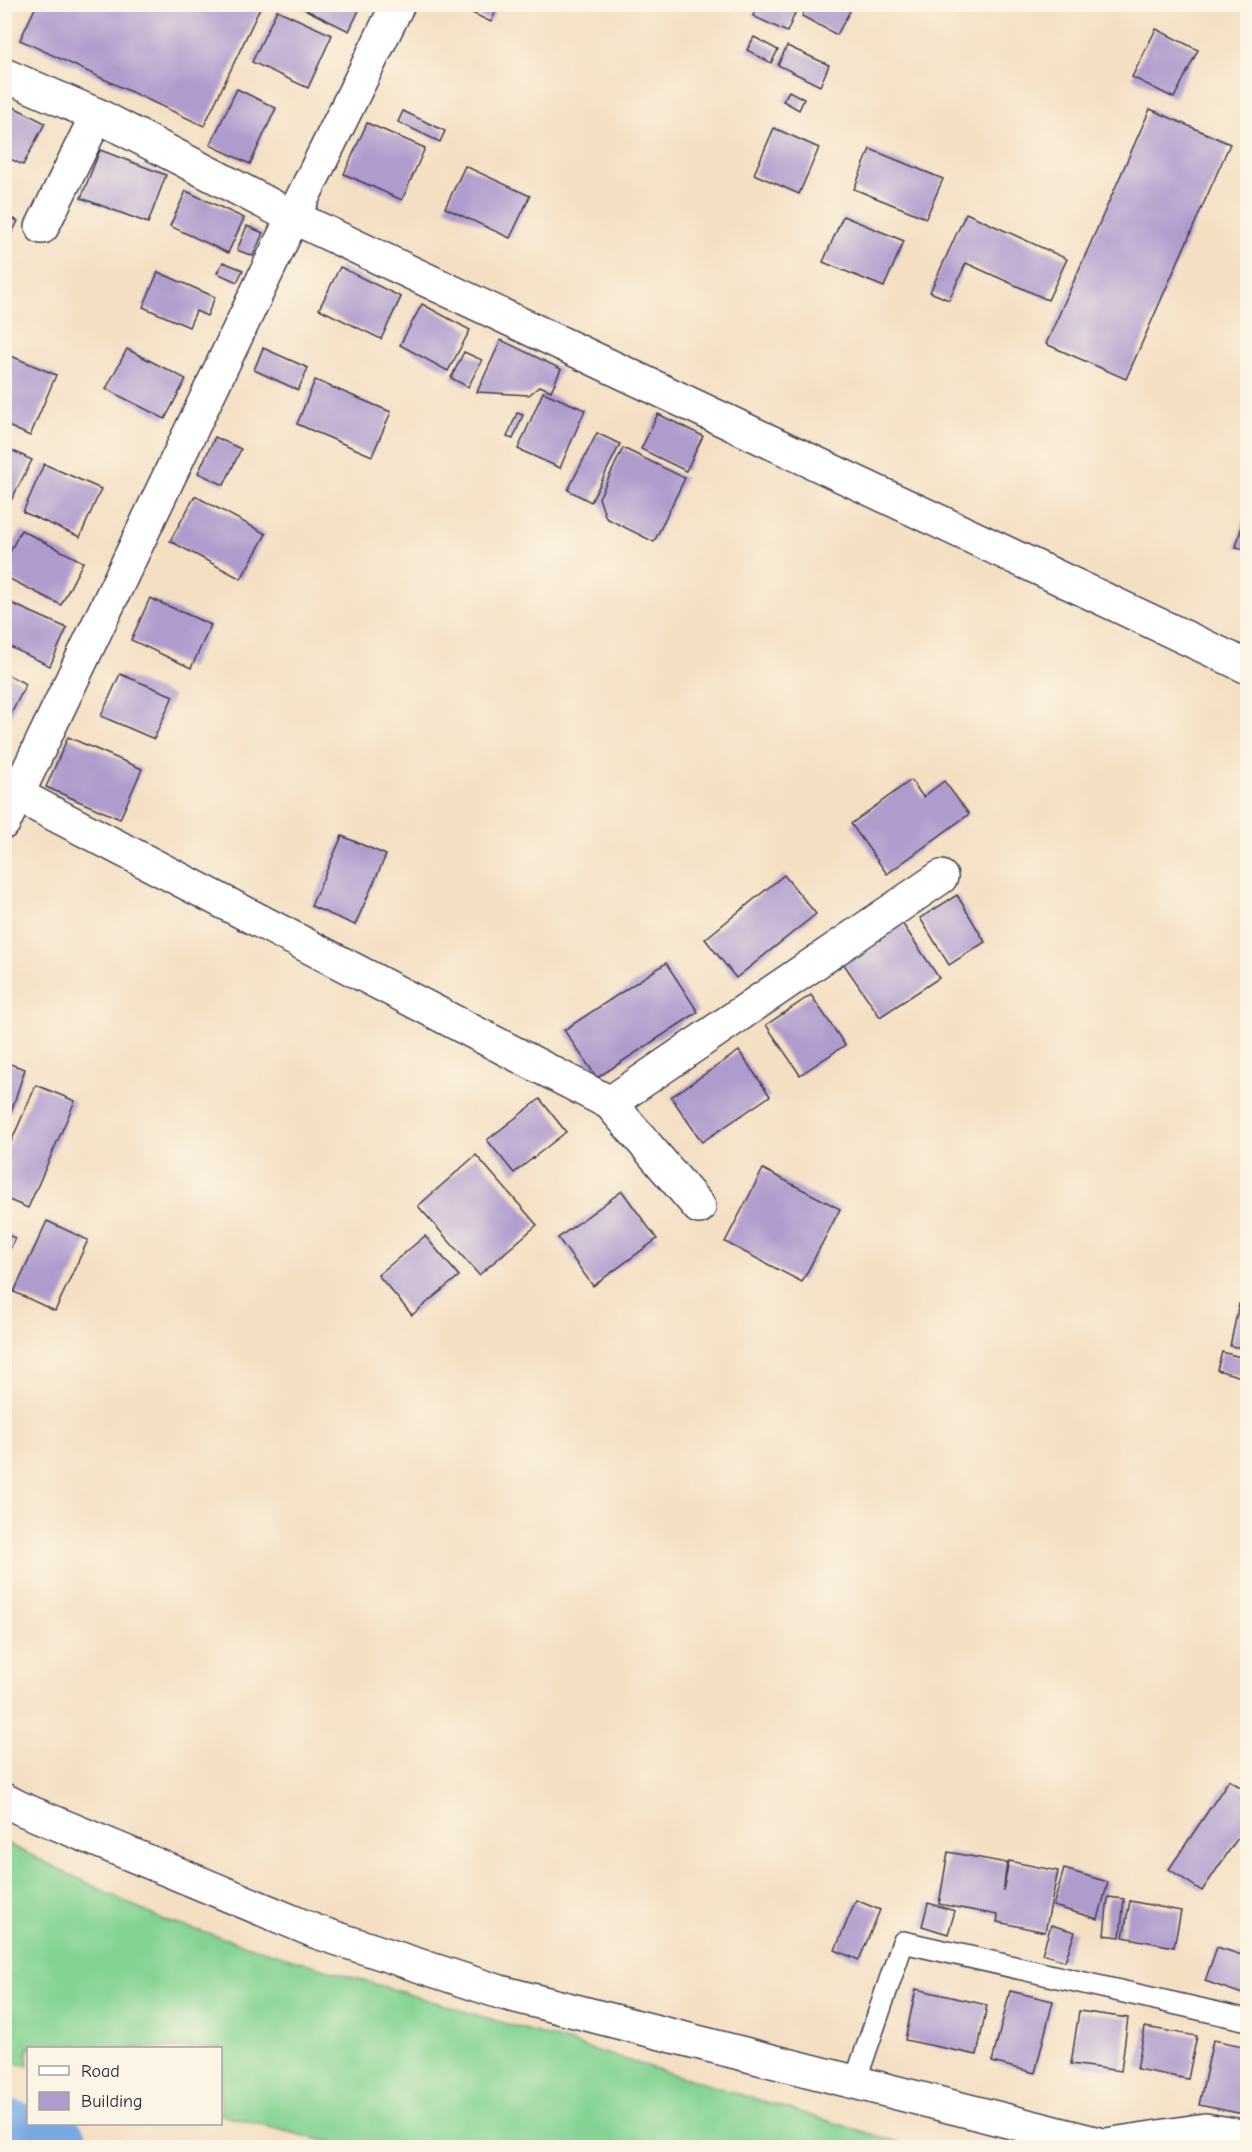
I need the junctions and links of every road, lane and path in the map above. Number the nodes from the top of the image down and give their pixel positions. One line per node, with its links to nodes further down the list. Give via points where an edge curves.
1 (398, 4): 4 (street)
2 (4, 75): 3 (street)
3 (98, 115): 4 (street); 5 (street)
4 (293, 217): 6 (street); 7 (street)
5 (42, 227)
6 (1248, 667)
7 (9, 801): 9 (street)
8 (940, 877): 9 (street)
9 (610, 1103): 10 (street)
10 (699, 1207)
11 (4, 1800): 13 (street, via 327,1936 500,1992)
12 (1248, 2020): 13 (lane, via 903,1942)
13 (855, 2082): 15 (street)
14 (1248, 2137): 15 (street, via 1205,2130)
15 (1110, 2146)

